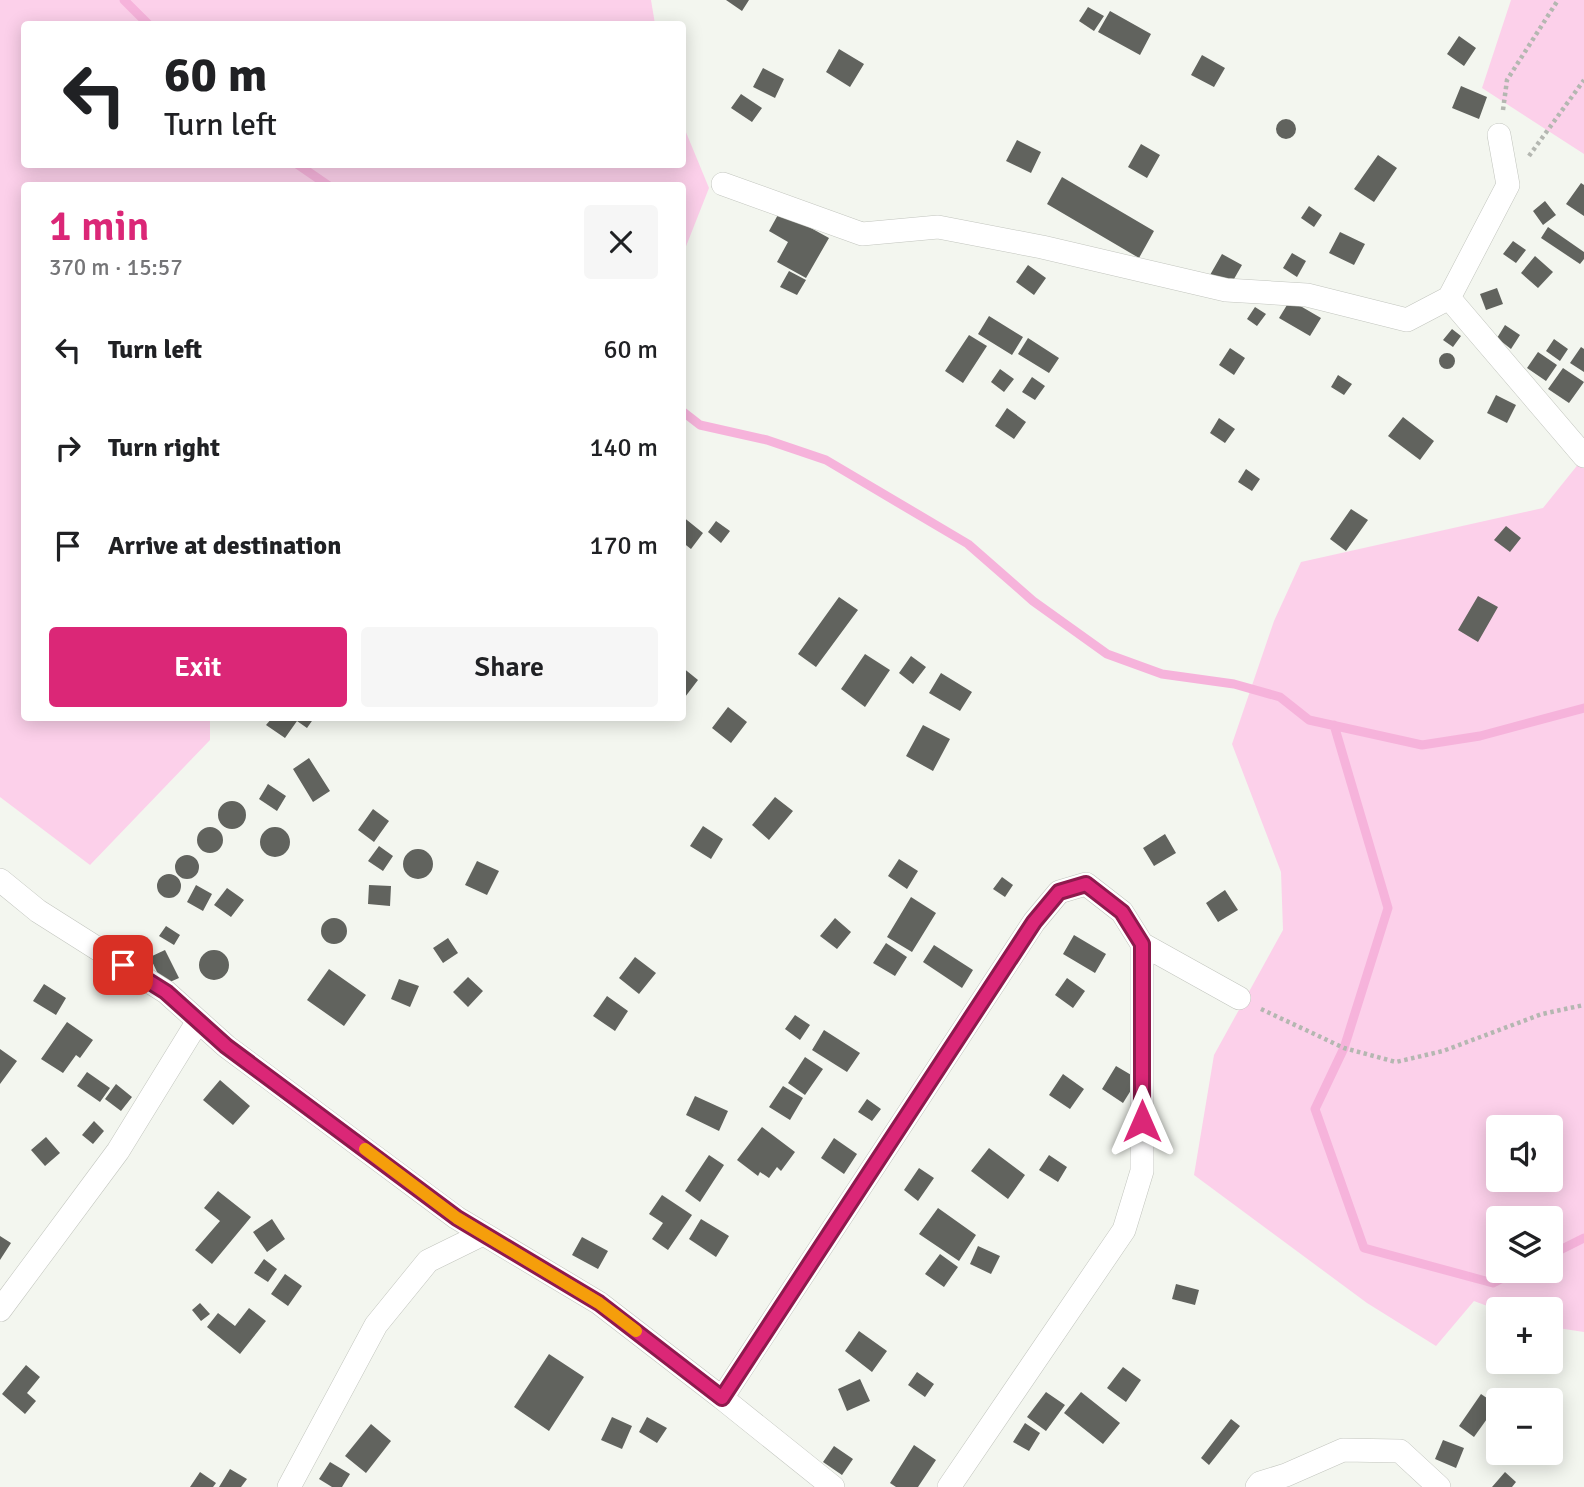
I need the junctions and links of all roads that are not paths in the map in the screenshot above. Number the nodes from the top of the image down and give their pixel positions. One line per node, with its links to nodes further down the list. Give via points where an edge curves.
1 (1499, 135): 3 (street, via 1508,185)
2 (723, 184): 3 (street, via 862,234 938,227 1226,290 1307,295 1407,320)
3 (1449, 298): 4 (street)
4 (1584, 456)
5 (0, 880): 8 (street, via 38,911 166,992)
6 (1142, 944): 7 (street); 11 (street, via 1122,912 1086,884 1059,892 1034,922); 14 (street, via 1142,1171 1124,1230)
7 (1239, 998)
8 (198, 1021): 9 (street); 10 (street, via 118,1151)
9 (483, 1234): 11 (street, via 599,1303); 12 (street, via 428,1261 376,1325)
10 (0, 1310)
11 (722, 1398): 13 (street)
12 (289, 1487)
13 (833, 1487)
14 (949, 1487)
15 (1257, 1487): 16 (street, via 1343,1450 1400,1451)
16 (1440, 1487)

